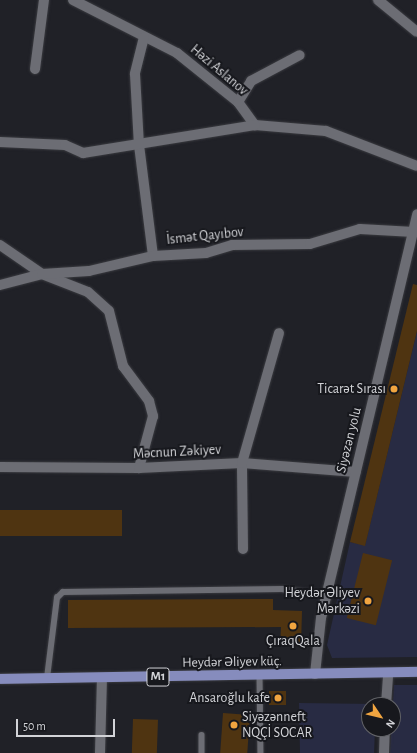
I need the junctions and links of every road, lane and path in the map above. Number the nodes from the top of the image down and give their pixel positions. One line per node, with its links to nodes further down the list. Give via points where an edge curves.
1 (44, 0): 7 (street)
2 (73, 0): 5 (street, Həzi Aslanov)
3 (378, 0): 4 (street)
4 (417, 32)
5 (144, 37): 8 (street, Həzi Aslanov, via 177,53); 11 (street, via 135,74)
6 (300, 55): 8 (street, via 251,81)
7 (35, 69)
8 (238, 102): 9 (street, Həzi Aslanov)
9 (256, 125): 11 (street); 12 (street, via 326,131)
10 (0, 142): 11 (street, via 65,145 83,153)
11 (139, 145): 16 (street)
12 (417, 166)
13 (417, 214): 14 (street, Siyəzən yolu)
14 (414, 232): 16 (street, İsmət Qayıbov, via 360,229 310,244 232,245 206,253); 23 (street, Siyəzən yolu)
15 (0, 245): 17 (street)
16 (153, 256): 17 (street, İsmət Qayıbov, via 89,271)
17 (42, 274): 18 (street, İsmət Qayıbov); 22 (street, via 88,292 109,311 123,366 149,401 154,416)
18 (0, 285)
19 (279, 333): 20 (street)
20 (242, 463): 22 (street, Məcnun Zəkiyev); 23 (street, Məcnun Zəkiyev); 24 (street)
21 (0, 467): 22 (street, Məcnun Zəkiyev)
22 (139, 468)
23 (356, 472): 25 (street, Siyəzən yolu)
24 (243, 549)
25 (326, 595): 28 (street, Siyəzən yolu); 31 (lane, via 282,589 63,592 57,598)
26 (417, 672): 27 (main road, Heydər Əliyev küç. / M1)
27 (388, 673): 28 (main road, Heydər Əliyev küç. / M1); 33 (street)
28 (315, 674): 29 (main road, Heydər Əliyev küç. / M1)
29 (260, 676): 32 (main road, Heydər Əliyev küç. / M1); 38 (lane)
30 (0, 678): 31 (main road, Heydər Əliyev küç. / M1)
31 (47, 678): 32 (main road, Heydər Əliyev küç. / M1)
32 (102, 678): 36 (street)
33 (386, 697)
34 (202, 735): 37 (lane)
35 (385, 737): 39 (street)
36 (100, 753)
37 (202, 753)
38 (261, 753)
39 (384, 753)

